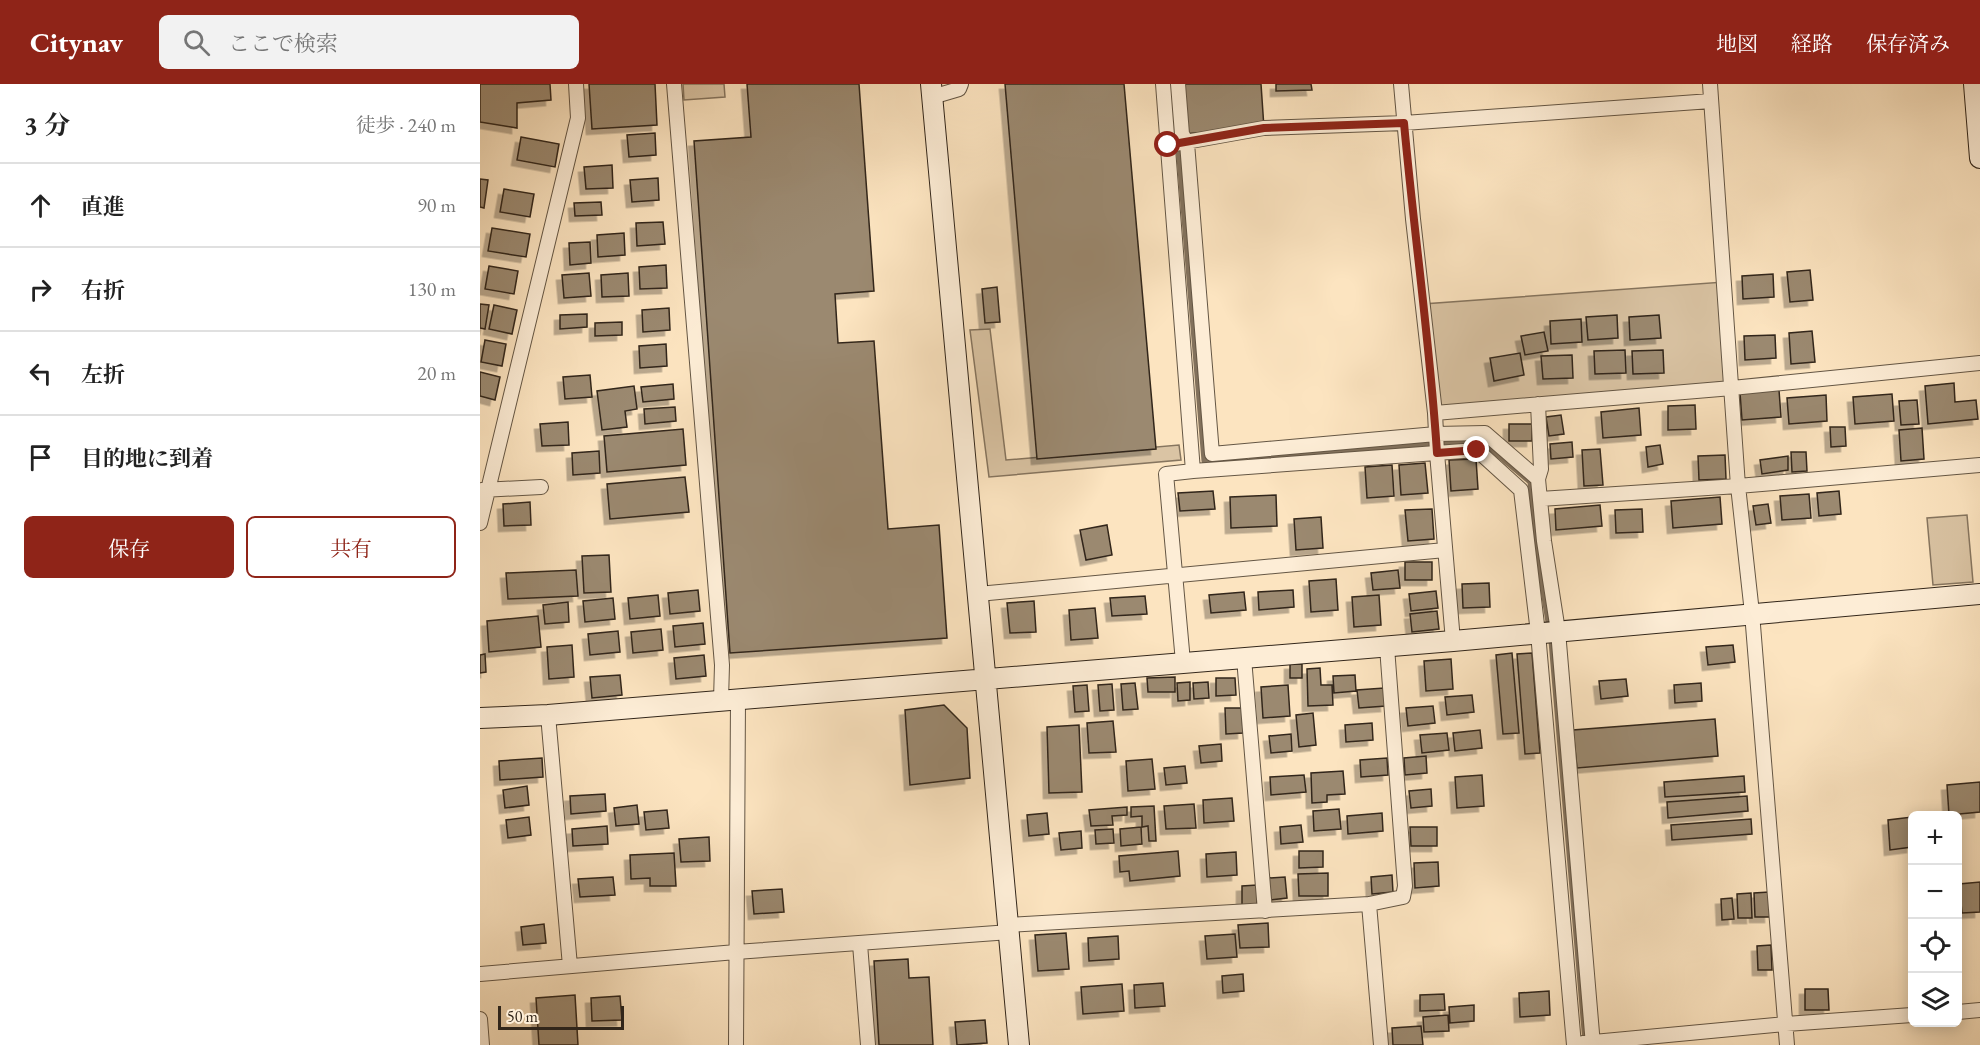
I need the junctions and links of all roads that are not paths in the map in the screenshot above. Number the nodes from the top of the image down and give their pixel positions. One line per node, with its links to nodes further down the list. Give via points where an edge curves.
1 (576, 84): 26 (street, via 578,118)
2 (674, 84): 41 (street, via 722,665)
3 (962, 84): 9 (street, via 959,89)
4 (1163, 84): 13 (street)
5 (1178, 84): 12 (street)
6 (1401, 84): 11 (street)
7 (1710, 84): 10 (street)
8 (1974, 84): 14 (street)
9 (932, 90): 31 (street)
10 (1711, 100): 11 (street); 16 (street)
11 (1404, 123): 12 (street, via 1264,128); 18 (street)
12 (1186, 143): 13 (street); 19 (street, via 1212,454)
13 (1168, 145): 22 (street)
14 (1980, 158)
15 (1980, 363): 16 (street)
16 (1732, 388): 17 (street); 24 (street)
17 (1538, 404): 18 (street); 23 (street)
18 (1435, 413): 19 (street)
19 (1436, 435): 20 (street); 23 (street, via 1485,432)
20 (1437, 453): 22 (street); 29 (street); 35 (street, via 1477,450 1521,490)
21 (1980, 465): 24 (street)
22 (1192, 471): 30 (street, via 1166,474)
23 (1538, 479): 27 (street)
24 (1738, 486): 27 (street); 33 (street)
25 (541, 487): 26 (street)
26 (484, 490): 28 (street)
27 (1540, 499): 34 (street)
28 (480, 523)
29 (1445, 550): 30 (street); 36 (street)
30 (1175, 575): 31 (street); 39 (street)
31 (978, 594): 40 (street)
32 (1980, 594): 33 (street)
33 (1752, 613): 34 (street); 55 (street)
34 (1558, 631): 35 (street); 56 (street)
35 (1538, 633): 36 (street); 63 (street)
36 (1453, 641): 37 (street)
37 (1387, 647): 38 (street); 44 (street, via 1406,886 1403,897)
38 (1244, 657): 39 (street); 45 (street)
39 (1183, 662): 40 (street)
40 (986, 680): 41 (street); 46 (street)
41 (729, 699): 42 (street); 48 (street)
42 (548, 714): 43 (street); 49 (street)
43 (480, 718)
44 (1369, 904): 45 (street); 61 (street)
45 (1265, 911): 46 (street)
46 (1009, 928): 47 (street); 60 (street)
47 (860, 944): 48 (street); 59 (street)
48 (736, 952): 49 (street); 58 (street)
49 (570, 966): 50 (street)
50 (480, 974)
51 (1980, 1010): 52 (street)
52 (1962, 1012)
53 (1908, 1015): 55 (street)
54 (480, 1019): 57 (street)
55 (1786, 1024): 56 (street); 64 (street)
56 (1593, 1044): 63 (street)
57 (482, 1045)
58 (736, 1045)
59 (868, 1045)
60 (1019, 1045)
61 (1381, 1045)
62 (1566, 1045): 63 (street)
63 (1574, 1045)
64 (1787, 1045)

